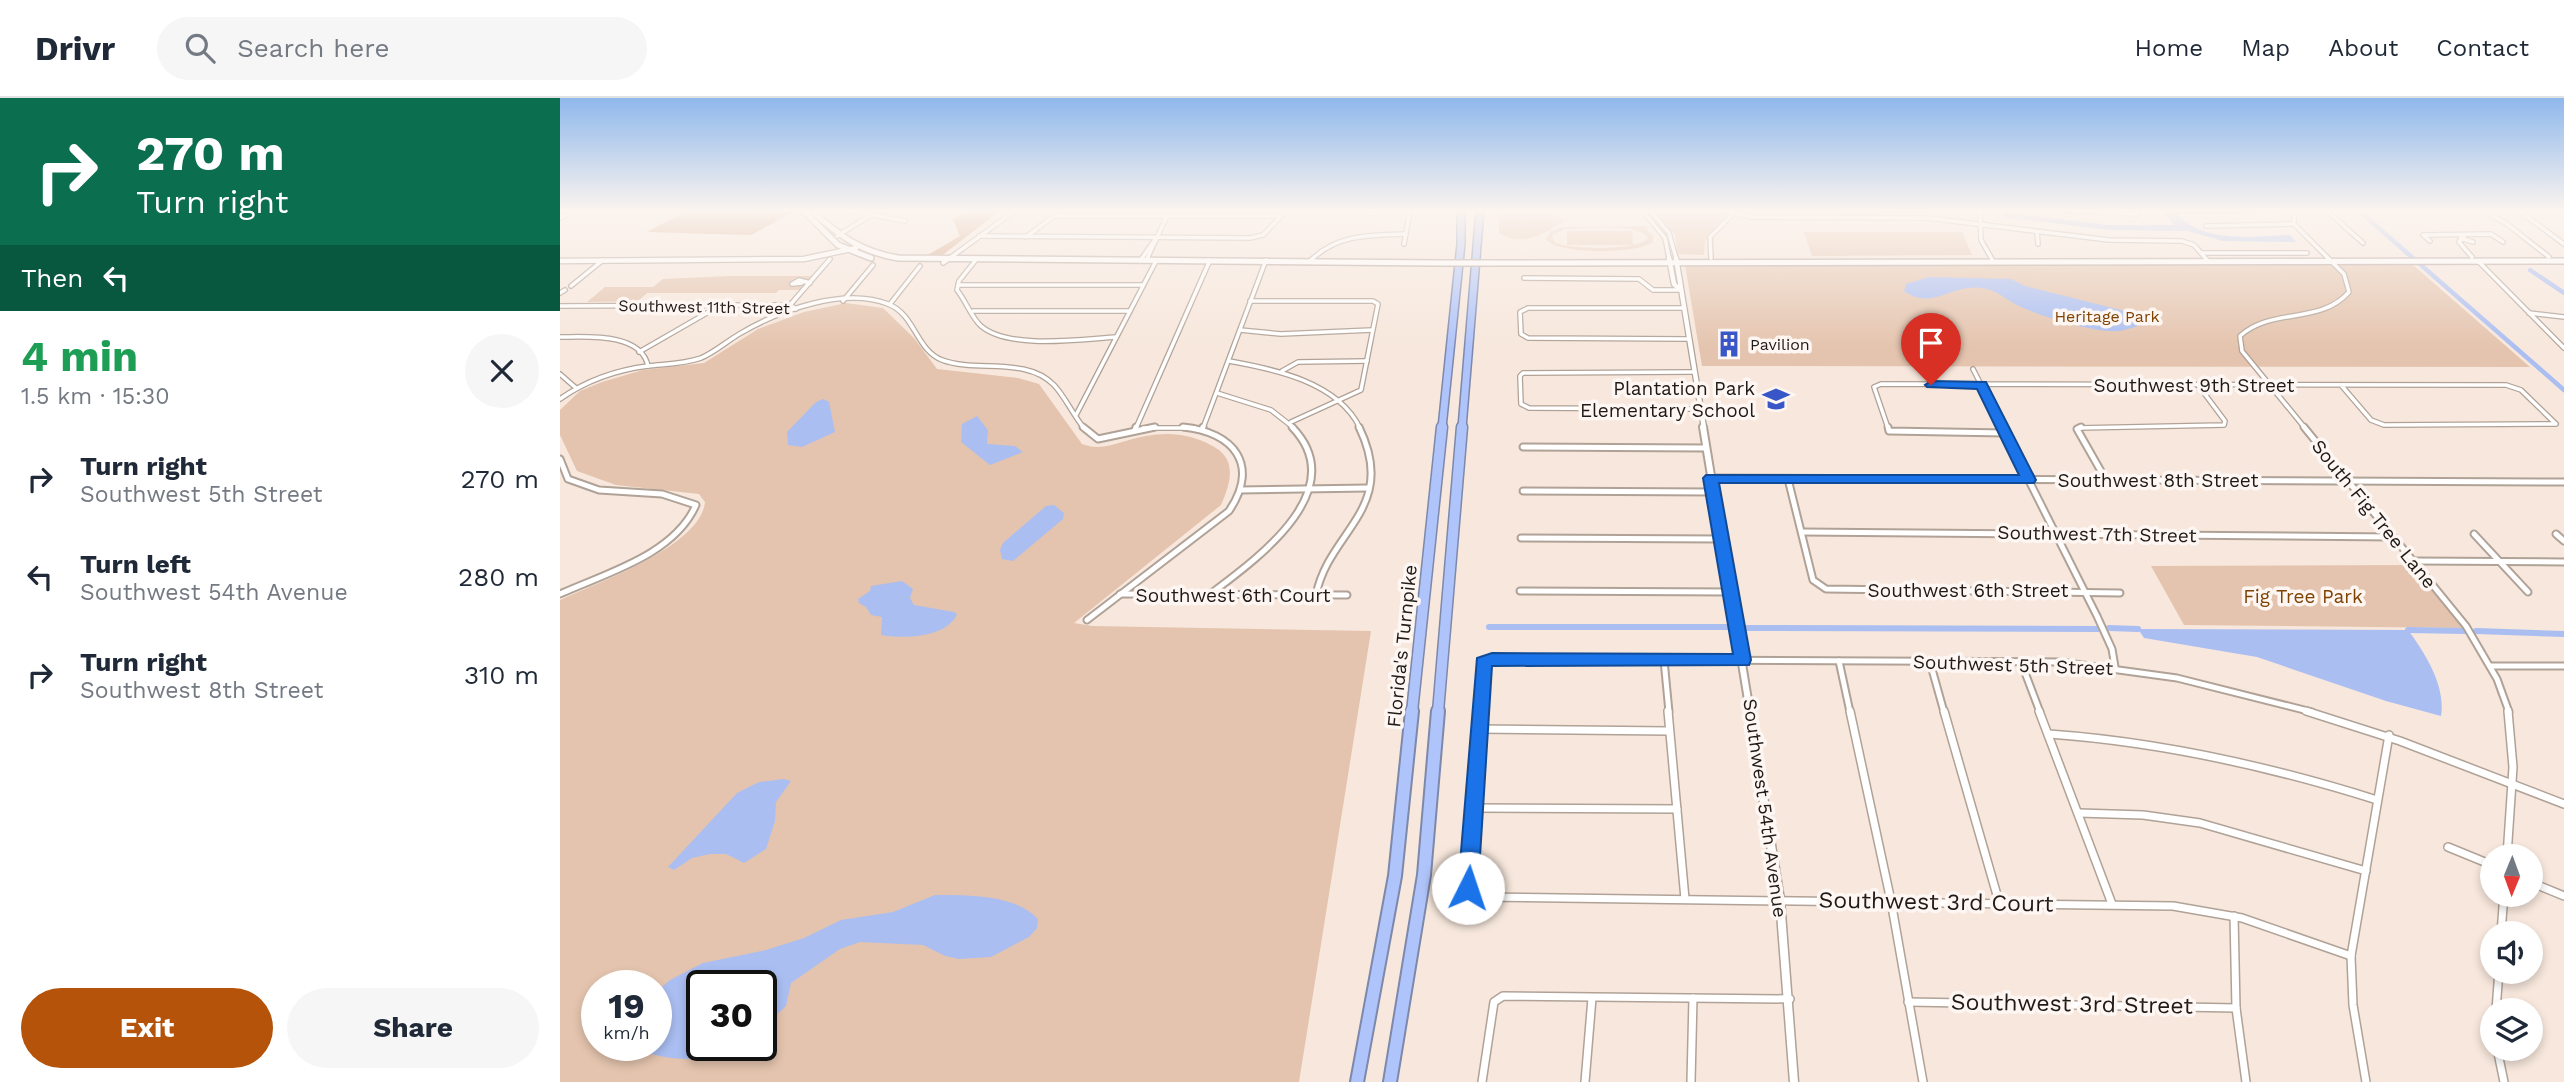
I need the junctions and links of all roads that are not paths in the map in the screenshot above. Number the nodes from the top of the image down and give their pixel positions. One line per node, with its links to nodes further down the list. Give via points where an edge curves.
1 (827, 256): 23 (street)
2 (838, 256): 18 (street)
3 (873, 256): 29 (main road, via 890,261)
4 (952, 256): 29 (street)
5 (1148, 256): 31 (street)
6 (1315, 256): 33 (street)
7 (1460, 256): 165 (highway, Florida's Turnpike, via 1395,876)
8 (1476, 256): 166 (highway, via 1424,875)
9 (1672, 256): 26 (street, Southwest 54th Avenue)
10 (1672, 256): 26 (street, Southwest 54th Avenue)
11 (1990, 256): 27 (street)
12 (2233, 256): 14 (street)
13 (2327, 256): 19 (street)
14 (2205, 257): 19 (main road); 27 (main road)
15 (2472, 257): 16 (main road); 20 (main road)
16 (2549, 257): 21 (main road)
17 (1710, 258): 26 (main road); 27 (main road)
18 (830, 259): 23 (street); 39 (street)
19 (2330, 259): 20 (main road); 77 (street, South Fig Tree Lane, via 2350,288 2340,304 2263,319 2240,335 2242,351)
20 (2421, 259): 34 (main road)
21 (2564, 259): 34 (main road)
22 (603, 260): 23 (street); 28 (street); 42 (street)
23 (770, 260)
24 (1210, 260): 25 (main road); 32 (main road); 86 (street)
25 (1266, 260): 33 (main road); 46 (street)
26 (1673, 260): 27 (main road); 33 (main road, bridge); 44 (street, Southwest 54th Avenue)
27 (1992, 260)
28 (560, 261)
29 (945, 261): 30 (main road)
30 (972, 261): 31 (main road); 40 (street)
31 (1143, 261): 32 (main road)
32 (1156, 261): 41 (street)
33 (1310, 261)
34 (2478, 261): 56 (street)
35 (873, 265): 45 (street)
36 (920, 266): 48 (street)
37 (1524, 278): 43 (street, via 1639,279)
38 (802, 283): 39 (street)
39 (810, 283): 49 (street)
40 (958, 285): 41 (street); 54 (street)
41 (1143, 285): 55 (street)
42 (571, 286)
43 (1650, 288): 44 (street)
44 (1678, 289): 52 (street, Southwest 54th Avenue)
45 (843, 301): 48 (street, Southwest 11th Street); 53 (street, Southwest 11th Street)
46 (1250, 301): 47 (street); 58 (street)
47 (1376, 302): 59 (street)
48 (890, 304): 83 (street, via 909,320 919,342 940,359 1036,374 1052,384)
49 (790, 305): 51 (street, Southwest 11th Street); 53 (street, Southwest 11th Street)
50 (560, 306): 51 (street, Southwest 11th Street)
51 (719, 306): 66 (street)
52 (1682, 308): 63 (street, via 1523,309); 64 (street, Southwest 54th Avenue)
53 (796, 309): 69 (street, via 751,327 702,357)
54 (973, 311): 55 (street); 60 (street, via 976,321)
55 (1130, 311): 62 (street)
56 (2529, 313): 57 (street); 65 (street)
57 (2564, 317)
58 (1240, 330): 59 (street, via 1281,334); 67 (street)
59 (1372, 330): 68 (street)
60 (998, 334): 62 (street, via 1017,338)
61 (560, 337): 66 (street, via 617,339)
62 (1116, 337): 83 (street)
63 (1522, 337): 64 (street)
64 (1686, 339): 72 (street, Southwest 54th Avenue)
65 (2564, 348)
66 (639, 352): 69 (street)
67 (1228, 361): 71 (street); 79 (street)
68 (1367, 361): 71 (street, via 1298,362); 81 (street, via 1361,390)
69 (648, 366): 78 (street)
70 (1973, 369): 75 (street)
71 (1282, 371): 81 (street)
72 (1692, 372): 82 (street, Southwest 54th Avenue); 82 (street, via 1520,376 1524,407)
73 (560, 374): 78 (street)
74 (2341, 384): 77 (street, Southwest 9th Street); 85 (street, Southwest 9th Street, via 2515,387); 85 (street, via 2377,424)
75 (1981, 385): 76 (street, Southwest 9th Street); 88 (street, Southwest 9th Street, via 1874,387); 89 (street)
76 (2199, 385): 77 (street, Southwest 9th Street); 97 (street, via 2224,425 2077,429)
77 (2269, 385): 98 (street, South Fig Tree Lane)
78 (576, 388): 80 (street)
79 (1217, 393): 84 (street, via 1253,401); 87 (street)
80 (560, 399)
81 (1340, 402): 84 (street); 101 (street, via 1366,439 1371,465)
82 (1699, 409): 91 (street, Southwest 54th Avenue)
83 (1076, 415): 86 (street, via 1098,439)
84 (1291, 422): 102 (street, via 1309,453)
85 (2556, 424)
86 (1135, 430): 87 (street)
87 (1202, 430): 103 (street, via 1230,444 1240,457 1244,472)
88 (1889, 431): 89 (street)
89 (2005, 433): 96 (street)
90 (1523, 447): 91 (street)
91 (1706, 448): 93 (street, Southwest 54th Avenue)
92 (560, 459): 94 (street)
93 (1711, 478): 95 (street, Southwest 8th Street); 105 (street, Southwest 54th Avenue)
94 (568, 479): 100 (street); 122 (street, via 600,490 672,496 696,505 695,515 671,538)
95 (1788, 479): 96 (street, Southwest 8th Street); 106 (street)
96 (2029, 480): 97 (street, Southwest 8th Street); 107 (street)
97 (2106, 480): 98 (street, Southwest 8th Street)
98 (2347, 481): 99 (street, Southwest 8th Street); 110 (street, South Fig Tree Lane)
99 (2564, 482)
100 (560, 484)
101 (1368, 488): 102 (street); 125 (street, via 1354,530 1326,564)
102 (1307, 489): 103 (street); 124 (street, via 1290,526)
103 (1241, 490): 123 (street, via 1221,519)
104 (1523, 491): 105 (street)
105 (1713, 492): 112 (street, Southwest 54th Avenue)
106 (1802, 532): 107 (street, Southwest 7th Street); 117 (street, Southwest 6th Street, via 1813,580 1826,589)
107 (2055, 532): 110 (street, Southwest 7th Street); 117 (street)
108 (2474, 534): 115 (street)
109 (2556, 534): 113 (street)
110 (2393, 537): 114 (street, South Fig Tree Lane)
111 (1521, 538): 112 (street)
112 (1721, 540): 119 (street, Southwest 54th Avenue)
113 (2564, 541)
114 (2414, 561): 115 (street); 133 (street, South Fig Tree Lane, via 2466,626)
115 (2501, 562): 116 (street); 120 (street)
116 (2564, 562)
117 (2084, 590): 121 (street, Southwest 6th Street); 135 (street, via 2112,649)
118 (1520, 591): 119 (street)
119 (1731, 592): 129 (street, Southwest 54th Avenue)
120 (2528, 592)
121 (2120, 593)
122 (560, 594)
123 (1120, 594): 124 (street, Southwest 6th Court); 127 (street)
124 (1209, 595): 125 (street, Southwest 6th Court)
125 (1316, 595): 126 (street, Southwest 6th Court)
126 (1347, 595)
127 (1087, 620)
128 (1664, 660): 129 (street, Southwest 5th Street); 136 (street, Southwest 5th Street, via 1483,662); 137 (street)
129 (1743, 660): 130 (street, Southwest 5th Street); 153 (street, Southwest 54th Avenue)
130 (1839, 661): 131 (street, Southwest 5th Street); 154 (street)
131 (1930, 662): 132 (street, Southwest 5th Street); 155 (street)
132 (2021, 662): 135 (street, Southwest 5th Street); 138 (street)
133 (2490, 666): 134 (street); 140 (street, South Fig Tree Lane, via 2509,712)
134 (2564, 666)
135 (2115, 667): 139 (street, Southwest 5th Street, via 2253,693)
136 (1477, 729): 137 (street); 143 (street)
137 (1669, 731): 144 (street)
138 (2049, 734): 141 (street, via 2109,737 2227,756); 145 (street)
139 (2389, 734): 140 (street, Southwest 5th Street); 141 (street)
140 (2512, 783): 142 (street, Southwest 5th Street); 146 (street, South Fig Tree Lane)
141 (2377, 800): 149 (street)
142 (2564, 804)
143 (1474, 808): 144 (street); 152 (street, Southwest 3rd Court, via 1468,888 1472,894)
144 (1677, 809): 152 (street)
145 (2079, 813): 149 (street, via 2144,815 2193,824 2272,841); 156 (street)
146 (2508, 844)
147 (2448, 847): 148 (street)
148 (2480, 860)
149 (2366, 872): 158 (street)
150 (2543, 887): 151 (street)
151 (2564, 896)
152 (1685, 899): 153 (street, Southwest 3rd Court)
153 (1780, 900): 154 (street, Southwest 3rd Court); 161 (street, Southwest 54th Avenue)
154 (1891, 901): 155 (street, Southwest 3rd Court); 162 (street)
155 (1999, 902): 156 (street, Southwest 3rd Court)
156 (2112, 904): 157 (street, Southwest 3rd Court, via 2205,909)
157 (2234, 916): 158 (street, Southwest 3rd Court); 163 (street)
158 (2351, 956): 173 (street, via 2353,1005)
159 (1592, 998): 160 (street); 167 (street, via 1503,996 1494,1002); 168 (street)
160 (1693, 998): 161 (street); 169 (street)
161 (1790, 999): 170 (street, Southwest 54th Avenue)
162 (1908, 1002): 163 (street, Southwest 3rd Street); 171 (street)
163 (2236, 1008): 172 (street)
164 (2500, 1061): 174 (street)
165 (1357, 1082)
166 (1390, 1082)
167 (1482, 1082)
168 (1585, 1082)
169 (1690, 1082)
170 (1794, 1082)
171 (1923, 1082)
172 (2246, 1082)
173 (2366, 1082)
174 (2504, 1082)

